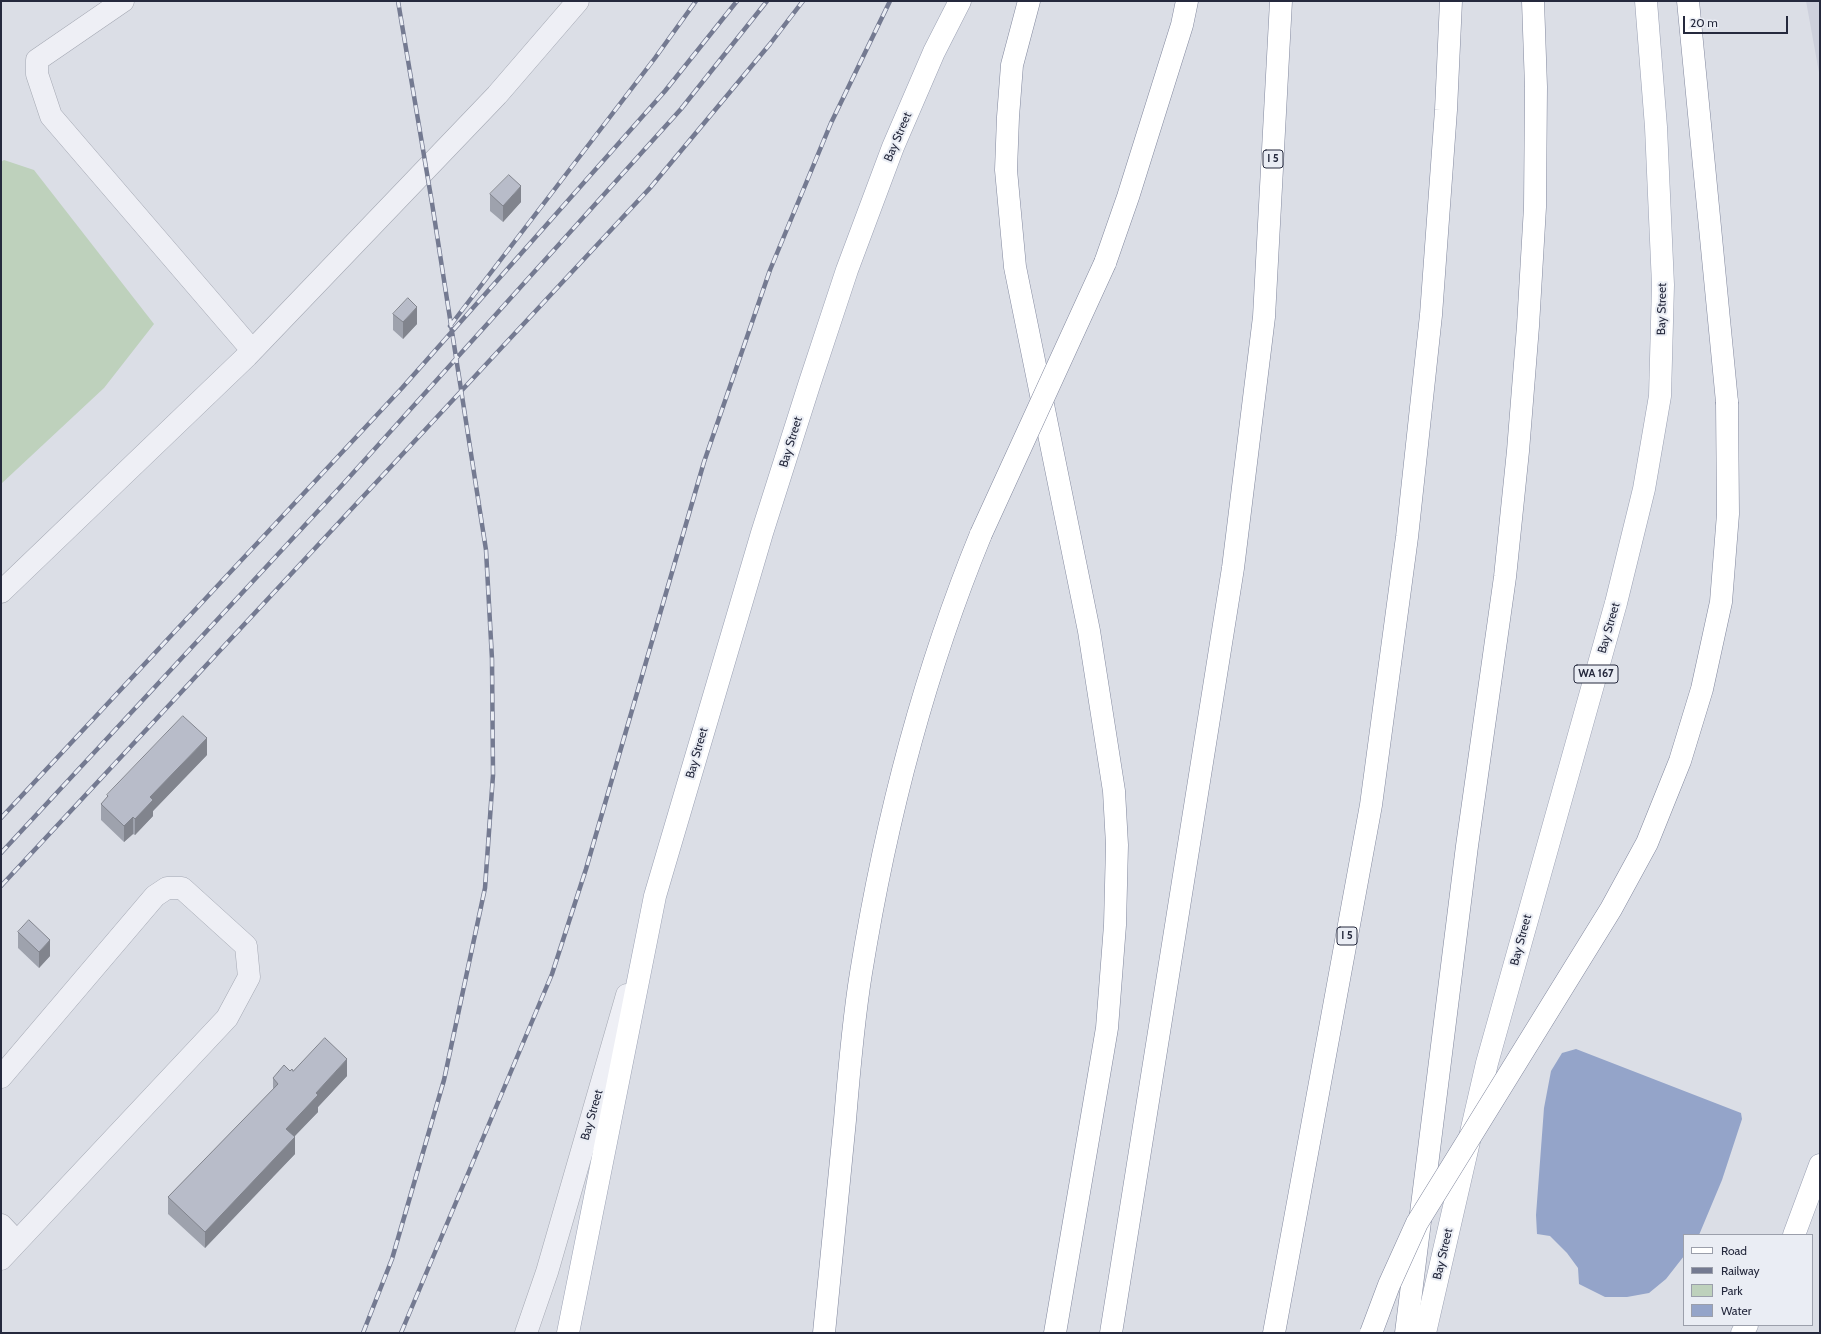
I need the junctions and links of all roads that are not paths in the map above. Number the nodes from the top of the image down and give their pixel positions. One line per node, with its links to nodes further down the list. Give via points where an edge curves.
1 (123, 1): 11 (street, via 37,60 37,74 51,116)
2 (578, 1): 11 (street, via 496,95)
3 (960, 1): 13 (main road, Bay Street, via 934,52 893,147 847,270 762,532)
4 (1029, 1): 23 (main road, via 1012,65 1008,116 1006,170 1015,267 1089,632 1114,791 1117,845 1115,925 1107,1028)
5 (1187, 1): 22 (main road, bridge, via 1182,25 1105,263 958,590 903,770 880,872 860,982)
6 (1281, 1): 24 (main road, I 5, via 1264,317 1233,568)
7 (1451, 1): 25 (main road, I 5, via 1431,315 1407,537 1371,805)
8 (1533, 1): 27 (main road, via 1536,87 1535,207 1528,326 1505,577 1467,846)
9 (1646, 1): 28 (main road, Bay Street / WA 167, via 1656,127 1663,285 1660,396 1644,489 1616,603 1487,1063)
10 (1688, 1): 26 (main road, bridge, via 1726,402 1728,514 1721,602 1702,688 1680,761 1647,843 1611,909 1418,1223 1389,1285)
11 (252, 350): 12 (street)
12 (1, 592)
13 (655, 896): 20 (street, Bay Street, via 548,1272); 21 (main road, Bay Street)
14 (1, 1077): 18 (street, via 155,896 167,888 182,888 246,946 250,978 227,1018)
15 (1820, 1166): 17 (main road)
16 (1, 1225): 18 (street)
17 (1794, 1234)
18 (17, 1242): 19 (street)
19 (1, 1259)
20 (526, 1333)
21 (568, 1333)
22 (824, 1333)
23 (1055, 1333)
24 (1111, 1333)
25 (1274, 1333)
26 (1371, 1333)
27 (1406, 1333)
28 (1425, 1333)

